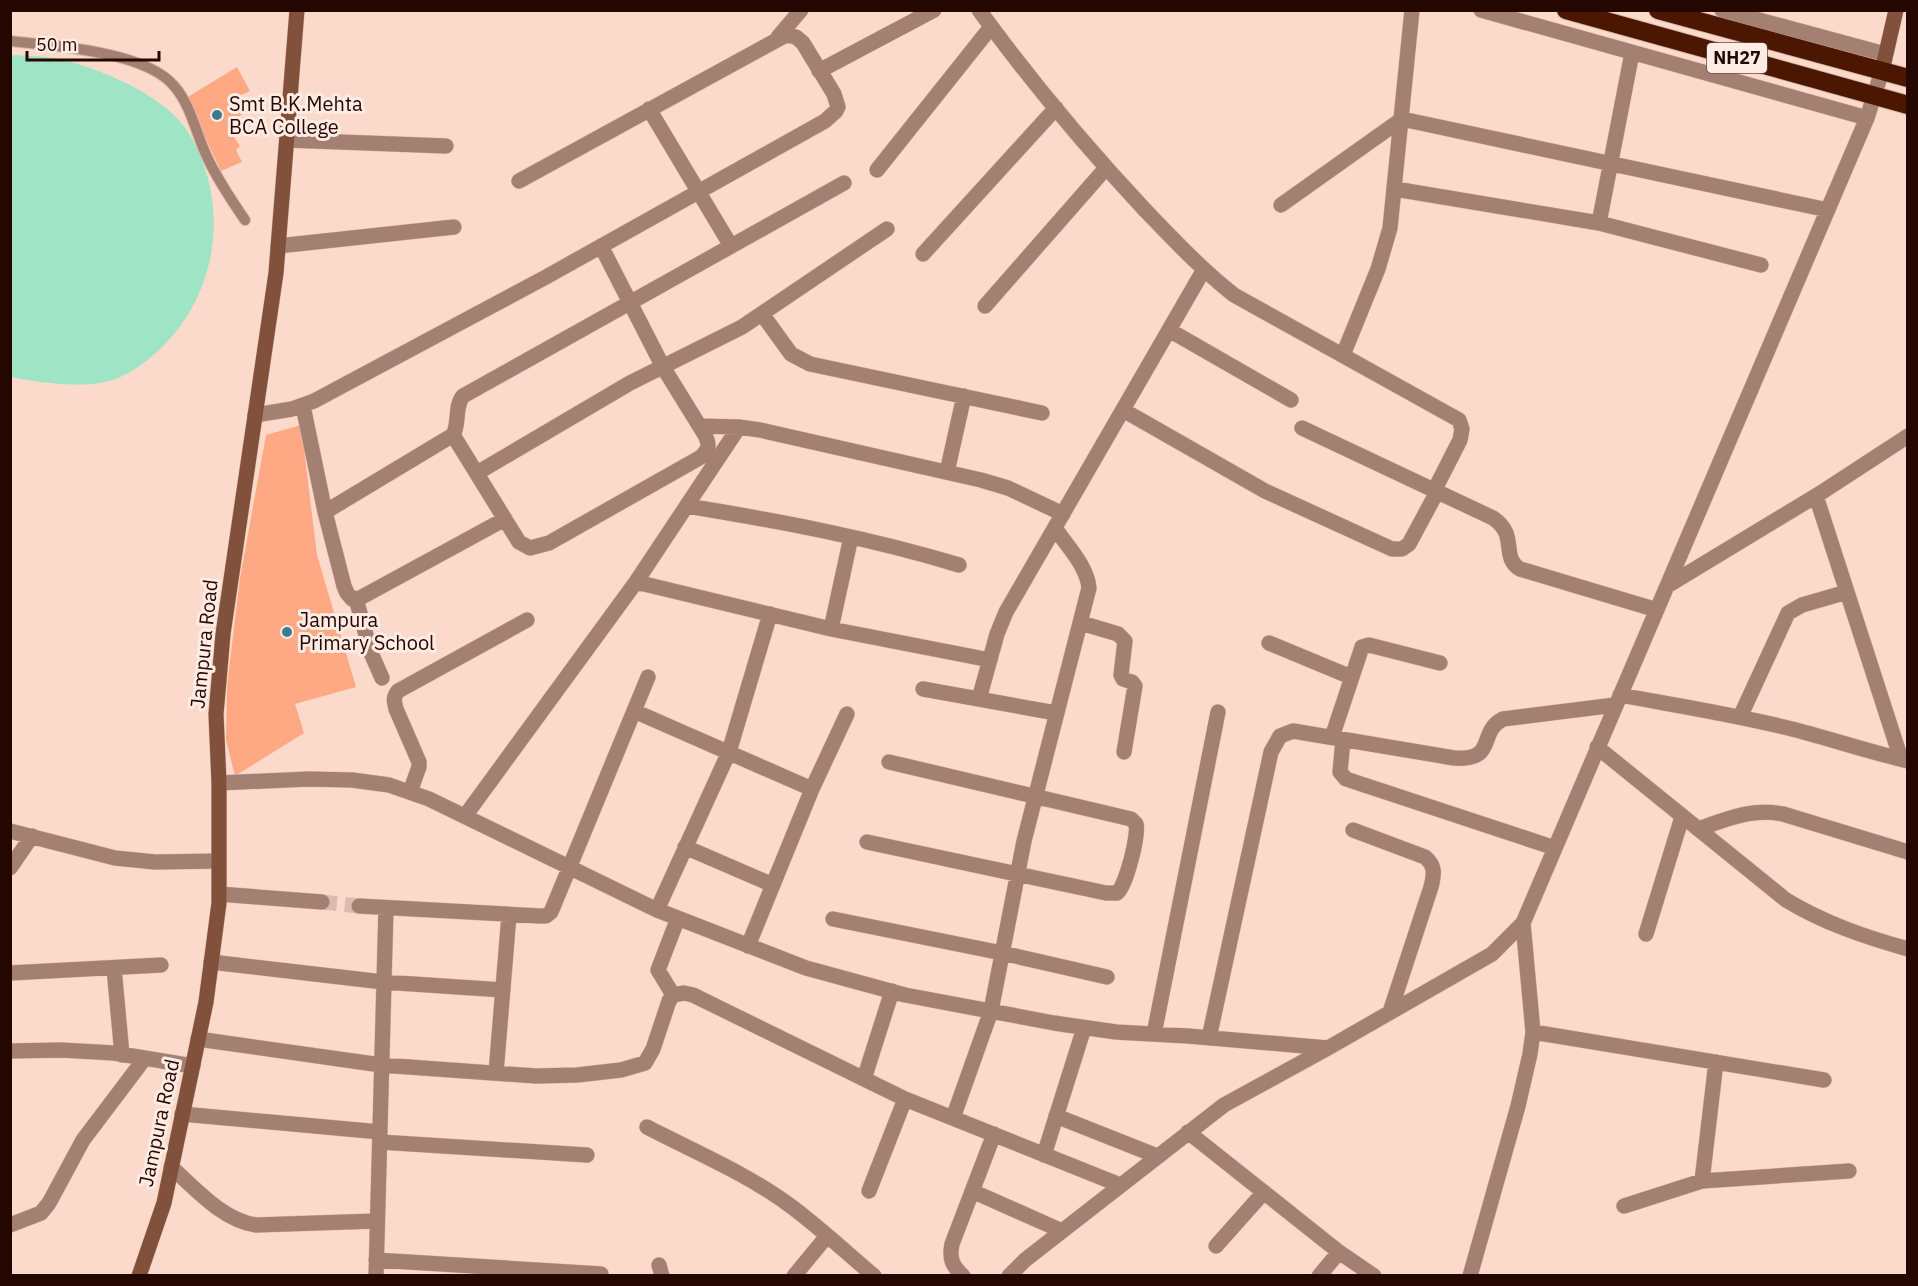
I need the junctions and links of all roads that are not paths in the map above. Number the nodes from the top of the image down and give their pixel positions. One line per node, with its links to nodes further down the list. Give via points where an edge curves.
1 (297, 10): 25 (street, Jampura Road)
2 (801, 10): 13 (street)
3 (934, 10): 17 (street)
4 (979, 10): 12 (street)
5 (1412, 10): 24 (street)
6 (1481, 10): 15 (street)
7 (1566, 10): 19 (highway, NH27)
8 (1658, 10): 16 (highway, NH27)
9 (1722, 10): 11 (street)
10 (1896, 10): 16 (street)
11 (1774, 17): 16 (street)
12 (991, 27): 21 (street); 29 (street)
13 (778, 38): 17 (street, via 791,35 803,43); 22 (street)
14 (10, 41): 36 (lane, via 122,58 174,85 208,160)
15 (1632, 53): 23 (street); 27 (street)
16 (1883, 63): 18 (highway, NH27); 19 (street)
17 (819, 71): 33 (street, via 836,100 838,107 832,116)
18 (1908, 78)
19 (1874, 97): 20 (highway, NH27); 23 (street)
20 (1908, 105)
21 (1056, 108): 28 (street); 43 (street)
22 (649, 109): 30 (street); 33 (street)
23 (1868, 118): 35 (street)
24 (1402, 119): 27 (street); 32 (street); 34 (street)
25 (287, 140): 26 (street); 40 (street, Jampura Road)
26 (446, 146)
27 (1610, 163): 35 (street); 37 (street)
28 (1106, 168): 45 (street); 47 (street)
29 (877, 170)
30 (519, 181)
31 (844, 183): 42 (street)
32 (1395, 189): 37 (street); 50 (street, via 1390,228 1378,269)
33 (699, 191): 41 (street); 42 (street)
34 (1281, 205)
35 (1828, 210): 74 (street)
36 (245, 220)
37 (1599, 223): 44 (street)
38 (454, 227): 40 (street)
39 (887, 229): 48 (street)
40 (278, 246): 57 (street, Jampura Road)
41 (601, 246): 46 (street); 54 (street)
42 (731, 246): 46 (street)
43 (923, 254)
44 (1761, 265)
45 (1203, 271): 49 (street); 50 (street, via 1234,295)
46 (629, 303): 51 (street); 61 (street, via 463,396)
47 (985, 306)
48 (762, 314): 51 (street); 52 (street, via 791,354 810,364)
49 (1169, 330): 53 (street); 55 (street)
50 (1344, 355): 65 (street, via 1459,420 1460,440)
51 (663, 367): 58 (street); 64 (street)
52 (964, 396): 56 (street); 63 (street)
53 (1291, 400)
54 (303, 406): 57 (street); 68 (street)
55 (1123, 410): 65 (street, via 1264,491 1392,549 1409,544); 70 (street)
56 (1042, 413)
57 (255, 416): 102 (street, Jampura Road, via 223,634 216,714)
58 (700, 426): 59 (street); 69 (street, via 709,442 701,457 549,543 524,546)
59 (739, 427): 63 (street); 67 (street)
60 (1302, 428): 65 (street)
61 (453, 435): 64 (street); 68 (street)
62 (1908, 436): 66 (street)
63 (947, 472): 70 (street, via 1008,488)
64 (477, 473): 69 (street)
65 (1436, 490): 77 (street, via 1500,524 1508,538 1513,566)
66 (1816, 496): 74 (street); 75 (street)
67 (687, 506): 71 (street); 73 (street)
68 (325, 512): 76 (street, via 344,586 349,597)
69 (505, 519): 76 (street)
70 (1059, 521): 80 (street, via 1088,580); 83 (street, via 1006,612)
71 (851, 537): 72 (street); 81 (street)
72 (959, 565)
73 (636, 582): 78 (street); 106 (street)
74 (1667, 586): 77 (street)
75 (1847, 592): 95 (street, via 1788,613); 100 (street)
76 (356, 599): 86 (street)
77 (1657, 610): 90 (street)
78 (770, 614): 81 (street); 98 (street)
79 (527, 620): 104 (street, via 395,695 396,709 419,762)
80 (1081, 623): 93 (street); 99 (street, via 1118,634 1125,641 1121,675 1135,686)
81 (831, 628): 83 (street)
82 (1269, 643): 85 (street)
83 (990, 660): 89 (street)
84 (1440, 663): 85 (street, via 1365,645)
85 (1351, 677): 96 (street)
86 (382, 678)
87 (648, 678): 91 (street)
88 (923, 689): 89 (street)
89 (979, 699): 93 (street)
90 (1618, 700): 95 (street); 96 (street, via 1503,719 1493,727 1482,752 1472,758); 97 (street)
91 (634, 711): 98 (street); 117 (street)
92 (1218, 712): 147 (street)
93 (1056, 713): 105 (street)
94 (847, 714): 103 (street)
95 (1740, 717): 100 (street)
96 (1338, 739): 114 (street, via 1340,772 1346,779); 148 (street, via 1293,731 1280,736 1271,752)
97 (1597, 747): 107 (street); 114 (street)
98 (729, 752): 103 (street); 113 (street)
99 (1124, 752)
100 (1904, 760)
101 (889, 762): 105 (street)
102 (219, 783): 104 (street, via 352,780); 116 (street, Jampura Road)
103 (813, 789): 120 (street)
104 (410, 792): 106 (street)
105 (1035, 796): 119 (street); 119 (street, via 1131,819 1137,833 1123,885 1117,893)
106 (465, 816): 117 (street)
107 (1682, 816): 108 (street); 130 (street)
108 (1698, 829): 115 (street, via 1741,814 1767,811); 132 (street, via 1809,914)
109 (1353, 830): 144 (street, via 1425,857 1433,868 1431,887)
110 (10, 831): 111 (street)
111 (32, 836): 116 (street, via 114,858); 118 (street)
112 (867, 842): 119 (street)
113 (685, 847): 120 (street); 125 (street)
114 (1555, 848): 129 (street)
115 (1908, 852)
116 (219, 861): 121 (street, Jampura Road)
117 (569, 867): 125 (street); 126 (street, via 554,908 546,916)
118 (10, 868)
119 (1018, 873): 133 (street)
120 (773, 885): 131 (street)
121 (219, 894): 122 (street); 134 (street, Jampura Road)
122 (322, 903)
123 (359, 906): 124 (street)
124 (386, 908): 126 (street); 139 (street)
125 (657, 910): 127 (street)
126 (508, 915): 140 (street)
127 (678, 918): 131 (street); 142 (street, via 658,970)
128 (833, 919): 133 (street)
129 (1523, 923): 144 (street, via 1492,954); 146 (street)
130 (1646, 934)
131 (748, 946): 141 (street, via 807,968)
132 (1908, 949)
133 (1002, 953): 138 (street); 143 (street)
134 (211, 962): 139 (street); 149 (street, Jampura Road)
135 (161, 965): 136 (street)
136 (114, 968): 137 (street); 152 (street)
137 (10, 973)
138 (1107, 977)
139 (383, 982): 140 (street); 155 (street)
140 (503, 990): 157 (street)
141 (892, 991): 143 (street); 158 (street)
142 (673, 995): 157 (street, via 650,1058 636,1067 557,1076); 158 (street, via 693,995)
143 (991, 1011): 145 (street); 163 (street)
144 (1390, 1012): 150 (street)
145 (1084, 1028): 147 (street); 162 (street)
146 (1533, 1032): 154 (street); 194 (street, via 1518,1106)
147 (1154, 1034): 148 (street)
148 (1209, 1038): 150 (street)
149 (198, 1039): 155 (street); 156 (street, Jampura Road)
150 (1328, 1048): 165 (street, via 1224,1105)
151 (10, 1051): 152 (street)
152 (122, 1055): 153 (street)
153 (145, 1058): 156 (street); 180 (street, via 83,1140 41,1213)
154 (1716, 1062): 159 (street); 173 (street)
155 (381, 1065): 157 (street); 167 (street)
156 (192, 1066): 161 (street, Jampura Road)
157 (496, 1073)
158 (864, 1079): 160 (street)
159 (1824, 1080)
160 (905, 1099): 163 (street); 175 (street)
161 (182, 1114): 167 (street); 171 (street, Jampura Road)
162 (1056, 1116): 169 (street); 170 (street)
163 (953, 1118): 166 (street)
164 (647, 1127): 182 (street, via 757,1184)
165 (1188, 1132): 170 (street); 177 (street)
166 (994, 1134): 169 (street); 176 (street)
167 (380, 1137): 168 (street); 179 (street)
168 (587, 1155)
169 (1044, 1155): 174 (street)
170 (1157, 1156): 174 (street)
171 (171, 1167): 179 (street, via 230,1218 243,1223); 187 (street, Jampura Road, via 164,1203)
172 (1849, 1171): 173 (street)
173 (1702, 1181): 178 (street)
174 (1120, 1185): 181 (street)
175 (869, 1191)
176 (972, 1191): 181 (street); 190 (street, via 951,1252 953,1264)
177 (1264, 1192): 183 (street); 184 (street)
178 (1624, 1206)
179 (378, 1221): 185 (street)
180 (10, 1224)
181 (1062, 1231): 191 (street)
182 (826, 1236): 188 (street); 189 (street)
183 (1216, 1246)
184 (1338, 1252): 192 (street); 193 (street)
185 (376, 1268): 186 (street)
186 (601, 1274)
187 (139, 1275)
188 (794, 1275)
189 (874, 1275)
190 (963, 1275)
191 (1010, 1275)
192 (1320, 1275)
193 (1374, 1275)
194 (1470, 1275)

